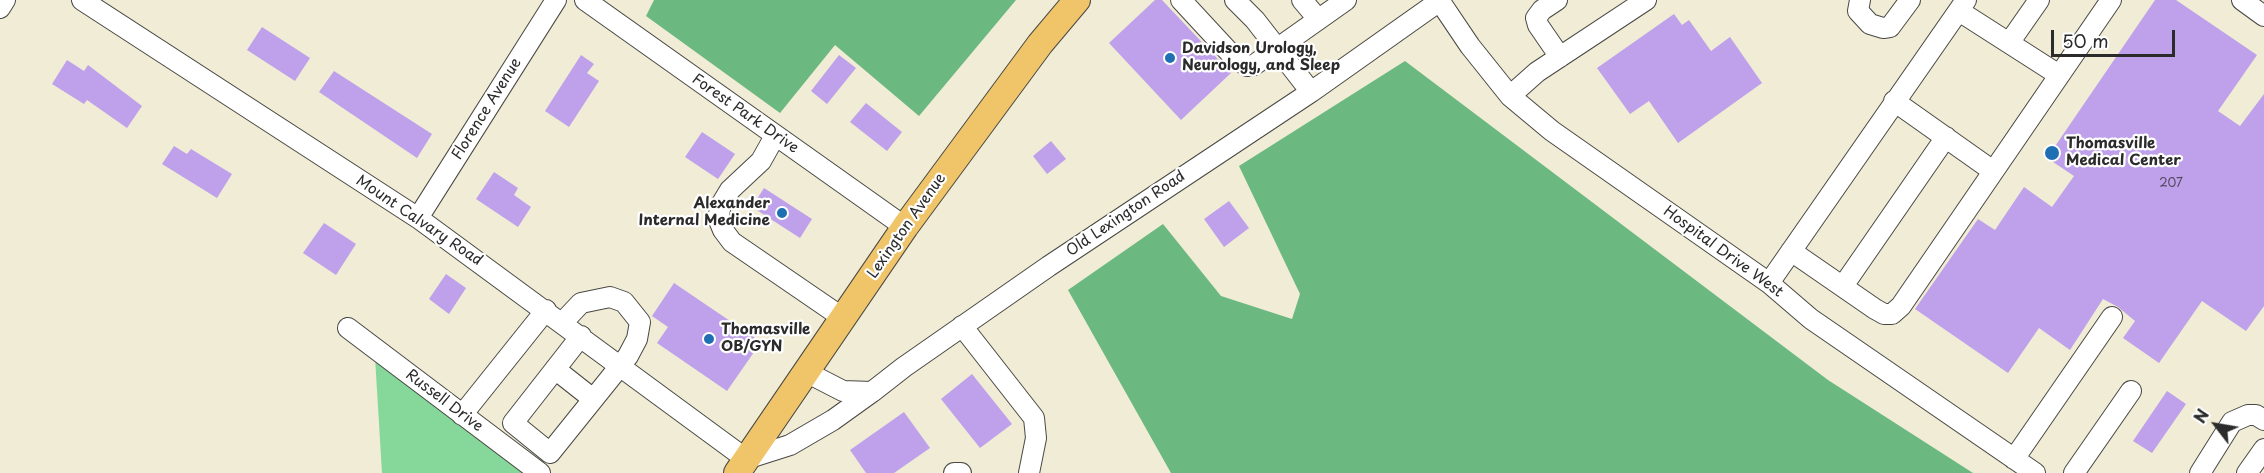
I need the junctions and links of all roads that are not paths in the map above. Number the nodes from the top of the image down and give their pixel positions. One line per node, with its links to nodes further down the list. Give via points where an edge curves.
1 (5, 0): 19 (street)
2 (82, 0): 32 (street, Mount Calvary Road)
3 (556, 0): 32 (street, Florence Avenue)
4 (585, 0): 29 (street, Forest Park Drive)
5 (1077, 0): 33 (main road, Lexington Avenue)
6 (1181, 0): 23 (street, via 1230,54 1247,66)
7 (1235, 0): 23 (street)
8 (1302, 0): 21 (street)
9 (1346, 0): 21 (street)
10 (1440, 0): 26 (street, Old Lexington Road); 27 (street, Hospital Drive West)
11 (1557, 0): 24 (street, via 1536,18)
12 (1646, 0): 24 (street)
13 (1860, 0): 14 (street, via 1858,12 1870,24 1883,28 1890,27)
14 (1910, 0)
15 (2039, 0): 22 (street)
16 (2111, 0): 25 (street)
17 (2242, 0): 20 (street)
18 (1962, 5): 22 (street); 28 (street)
19 (0, 8)
20 (2264, 15)
21 (1318, 19): 23 (street)
22 (2009, 43): 25 (street)
23 (1277, 48): 26 (street)
24 (1560, 57): 27 (street)
25 (2059, 75): 31 (street)
26 (1311, 92): 41 (street, Old Lexington Road)
27 (1510, 96): 35 (street, Hospital Drive West, via 1602,168)
28 (1894, 101): 30 (street); 34 (street)
29 (776, 136): 33 (street, Forest Park Drive); 39 (street, via 761,161 730,190 718,218 732,242)
30 (1946, 137): 31 (street); 36 (street)
31 (1994, 171): 36 (street, via 1892,314 1884,314)
32 (418, 218): 37 (street, Mount Calvary Road)
33 (905, 227): 39 (main road, Lexington Avenue)
34 (1791, 251): 35 (street); 36 (street)
35 (1769, 283): 53 (street, Hospital Drive West, via 1811,319)
36 (1843, 286)
37 (546, 310): 40 (street, Mount Calvary Road); 50 (street)
38 (2112, 317): 53 (street)
39 (843, 318): 46 (main road, Lexington Avenue)
40 (563, 322): 43 (street, Mount Calvary Road); 44 (street, via 581,303 610,297 624,302 640,322 637,339)
41 (962, 326): 48 (street, Old Lexington Road); 58 (street, via 1034,418 1036,438)
42 (348, 328): 50 (street, Russell Drive)
43 (581, 336): 44 (street, Mount Calvary Road); 45 (street)
44 (620, 365): 49 (street); 54 (street, Mount Calvary Road)
45 (555, 369): 49 (street); 49 (street, via 513,423 550,453)
46 (806, 372): 48 (street, via 843,391); 54 (main road, Lexington Avenue)
47 (2131, 391): 60 (street)
48 (872, 392): 54 (street, Old Lexington Road, via 790,445)
49 (593, 399)
50 (462, 415): 55 (street, Russell Drive)
51 (2264, 420): 61 (street, via 2248,415 2232,422)
52 (2264, 449): 62 (street)
53 (2014, 459): 59 (street, Hospital Drive West)
54 (741, 466)
55 (540, 473)
56 (954, 473): 57 (street)
57 (961, 473)
58 (1029, 473)
59 (2035, 473)
60 (2074, 473)
61 (2200, 473)
62 (2247, 473)

